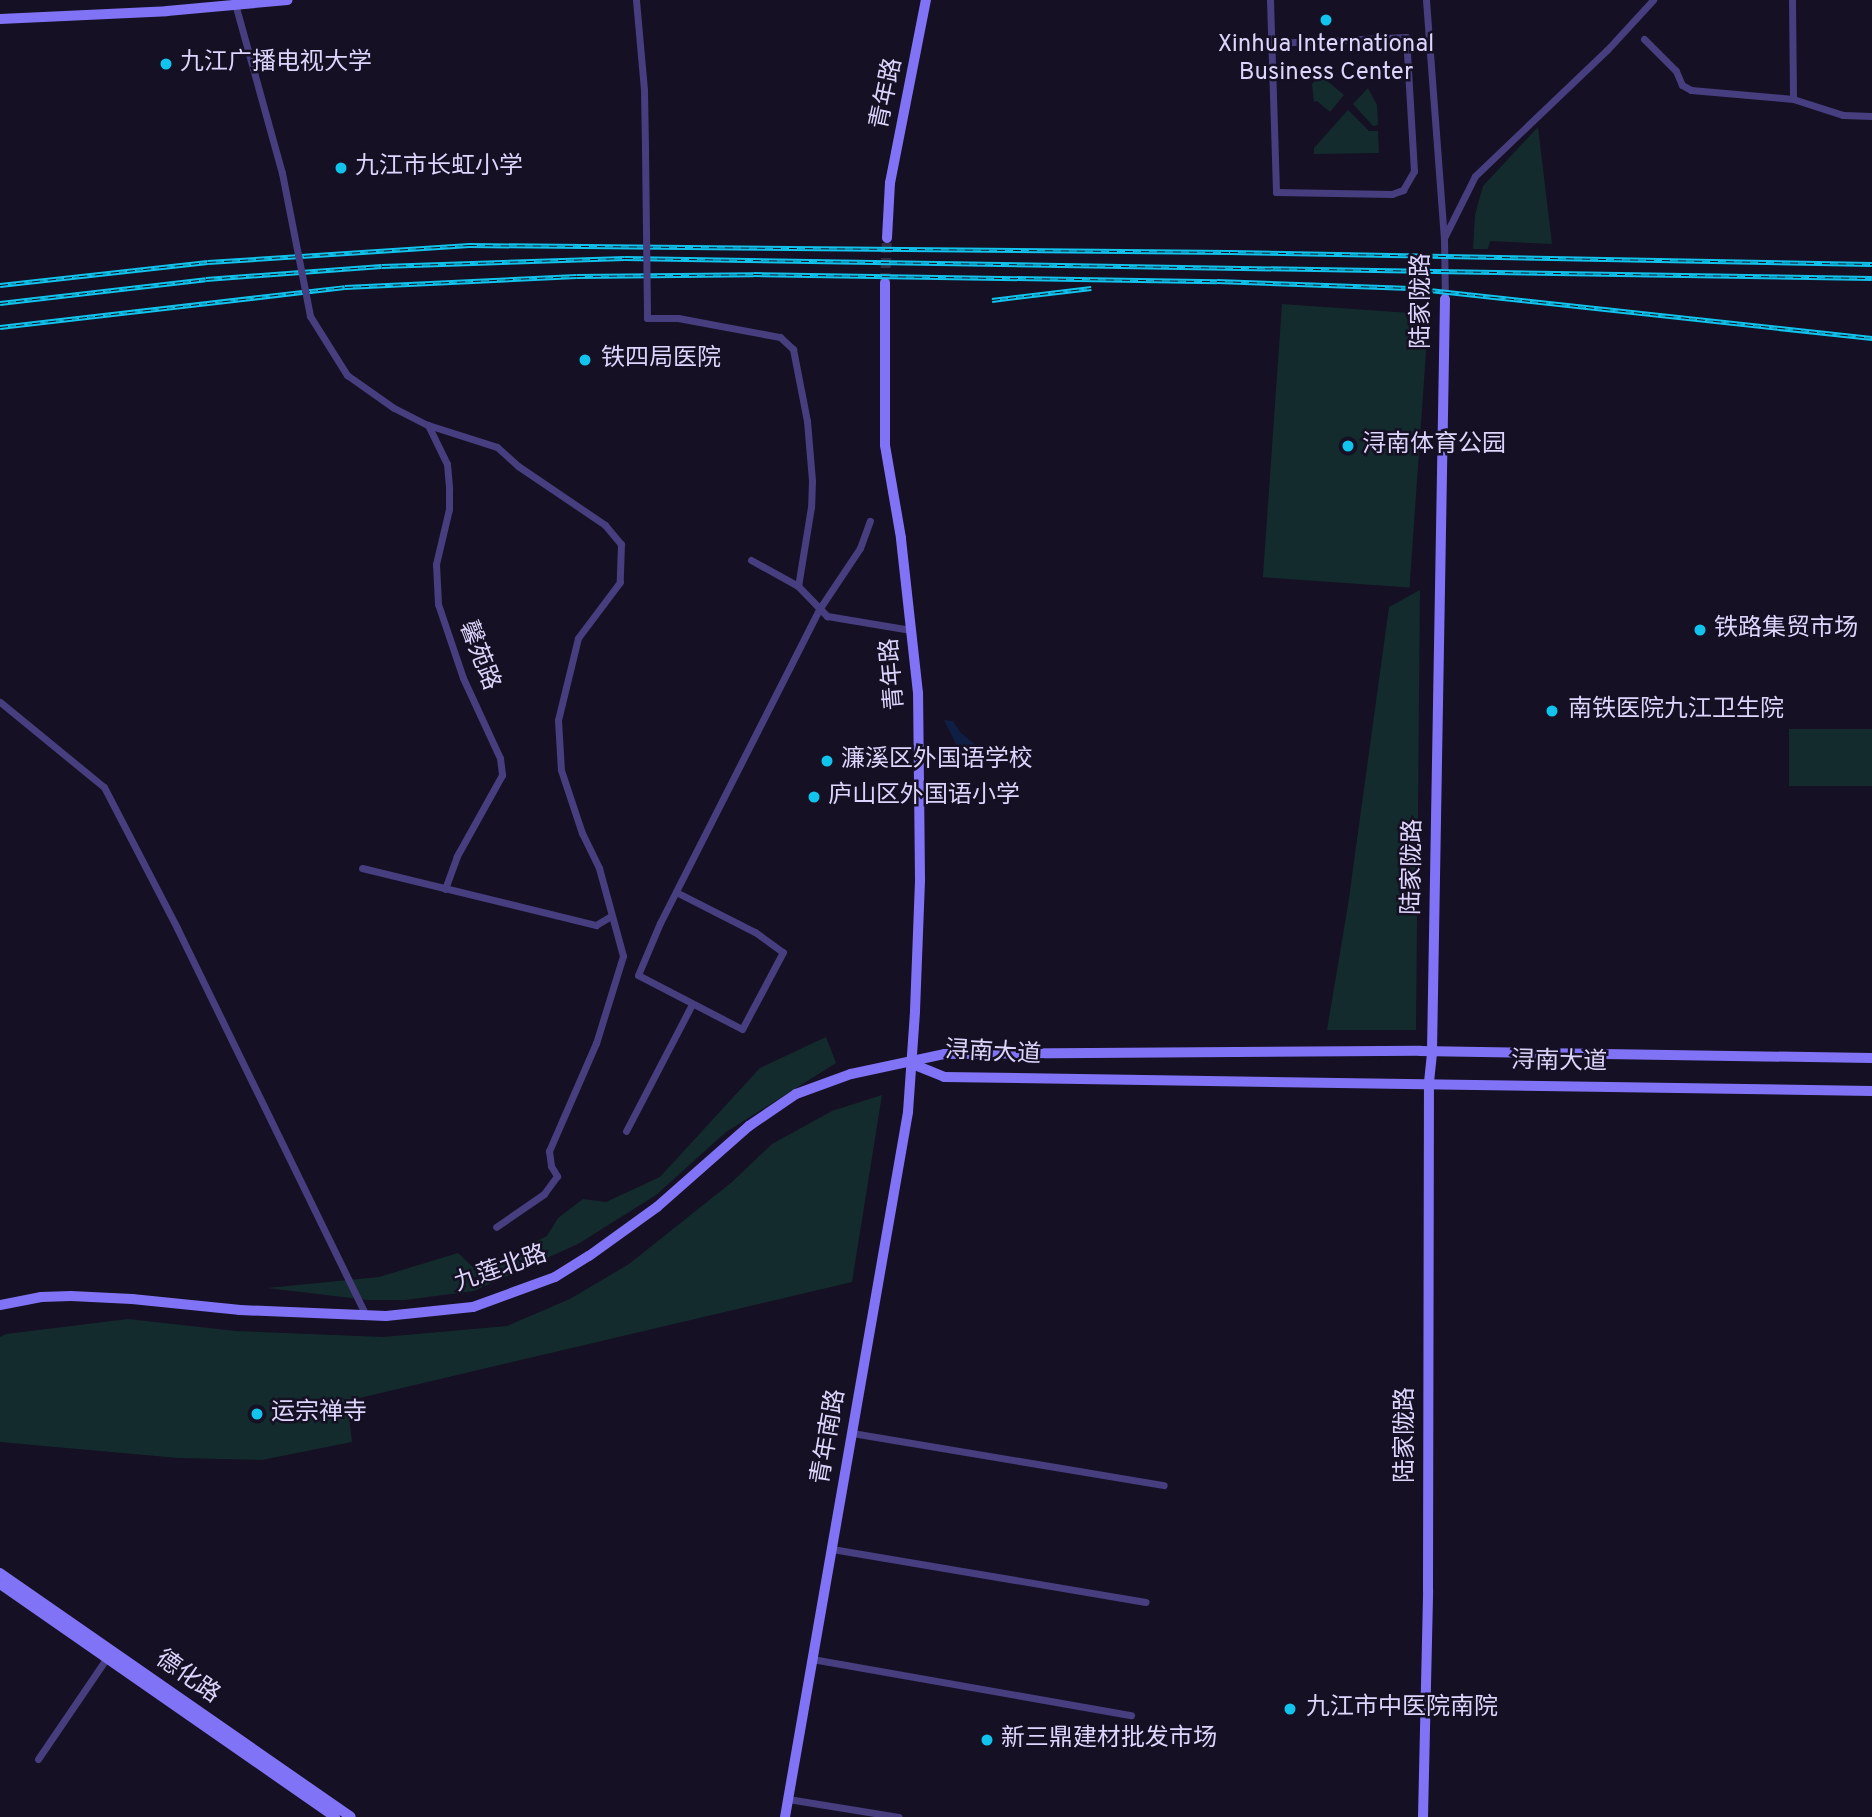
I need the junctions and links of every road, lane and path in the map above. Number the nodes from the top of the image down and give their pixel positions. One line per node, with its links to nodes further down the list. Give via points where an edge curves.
1 (287, 0): 8 (main road)
2 (636, 0): 21 (street, bridge, via 644,90 647,318 678,318 780,337 793,349 812,471)
3 (926, 0): 14 (main road, 青年路, via 890,183)
4 (1270, 0): 11 (street)
5 (1426, 0): 15 (street)
6 (1653, 0): 15 (street, 陆家陇路, via 1475,176)
7 (1791, 0): 12 (street)
8 (234, 2): 9 (main road); 18 (street, bridge, via 282,173 310,316 347,375)
9 (0, 19)
10 (1644, 39): 12 (street, via 1691,90)
11 (1273, 43): 11 (street, via 1276,192 1392,194 1404,190 1414,170 1406,37)
12 (1793, 99): 13 (street, via 1843,115)
13 (1872, 116)
14 (887, 237)
15 (1444, 238): 17 (street, 陆家陇路)
16 (885, 283): 23 (main road, 青年路, via 885,445)
17 (1445, 299): 30 (main road, 陆家陇路)
18 (428, 425): 26 (street, 馨苑路, via 447,464 449,489 436,564 438,604 463,678 495,744 502,775 457,856); 28 (street, via 497,447 605,525 621,544 620,582 578,638 558,720 561,769 599,868)
19 (870, 521): 22 (street, via 860,548)
20 (751, 560): 21 (street)
21 (798, 586): 22 (street)
22 (820, 608): 23 (street, via 827,616); 27 (street)
23 (911, 631): 32 (main road, 青年路, via 918,693 920,880)
24 (0, 702): 38 (street, via 104,787)
25 (362, 868): 26 (street)
26 (445, 889): 28 (street, via 596,925)
27 (676, 892): 29 (street, via 638,975); 29 (street, via 755,932 783,952 742,1029)
28 (611, 916): 36 (street, via 624,956 596,1043 549,1151 557,1176 544,1194)
29 (692, 1004): 35 (street)
30 (1432, 1051): 31 (main road, 浔南大道); 32 (main road, 浔南大道, via 944,1054); 33 (main road, 陆家陇路)
31 (1872, 1058)
32 (910, 1063): 33 (main road, 浔南大道, via 944,1077); 38 (main road, 九莲北路, via 851,1074 796,1094 749,1126 657,1207 555,1277 473,1307); 39 (main road, 青年南路, via 908,1112)
33 (1429, 1082): 34 (main road, 浔南大道); 54 (main road, 陆家陇路)
34 (1872, 1091)
35 (626, 1130)
36 (496, 1227)
37 (0, 1306): 38 (main road, 九莲北路, via 71,1296)
38 (366, 1315)
39 (852, 1433): 40 (street); 41 (main road, 青年南路)
40 (1164, 1485)
41 (832, 1549): 44 (street); 46 (main road, 青年南路)
42 (0, 1573): 51 (main road, 德化路)
43 (0, 1584): 45 (main road, 德化路)
44 (1146, 1602)
45 (106, 1659): 48 (street); 50 (main road, 德化路)
46 (813, 1659): 47 (street); 49 (main road, 青年南路)
47 (1131, 1715)
48 (38, 1759)
49 (788, 1800): 52 (main road, 青年南路); 53 (street)
50 (335, 1817)
51 (351, 1817)
52 (785, 1817)
53 (899, 1817)
54 (1423, 1817)

